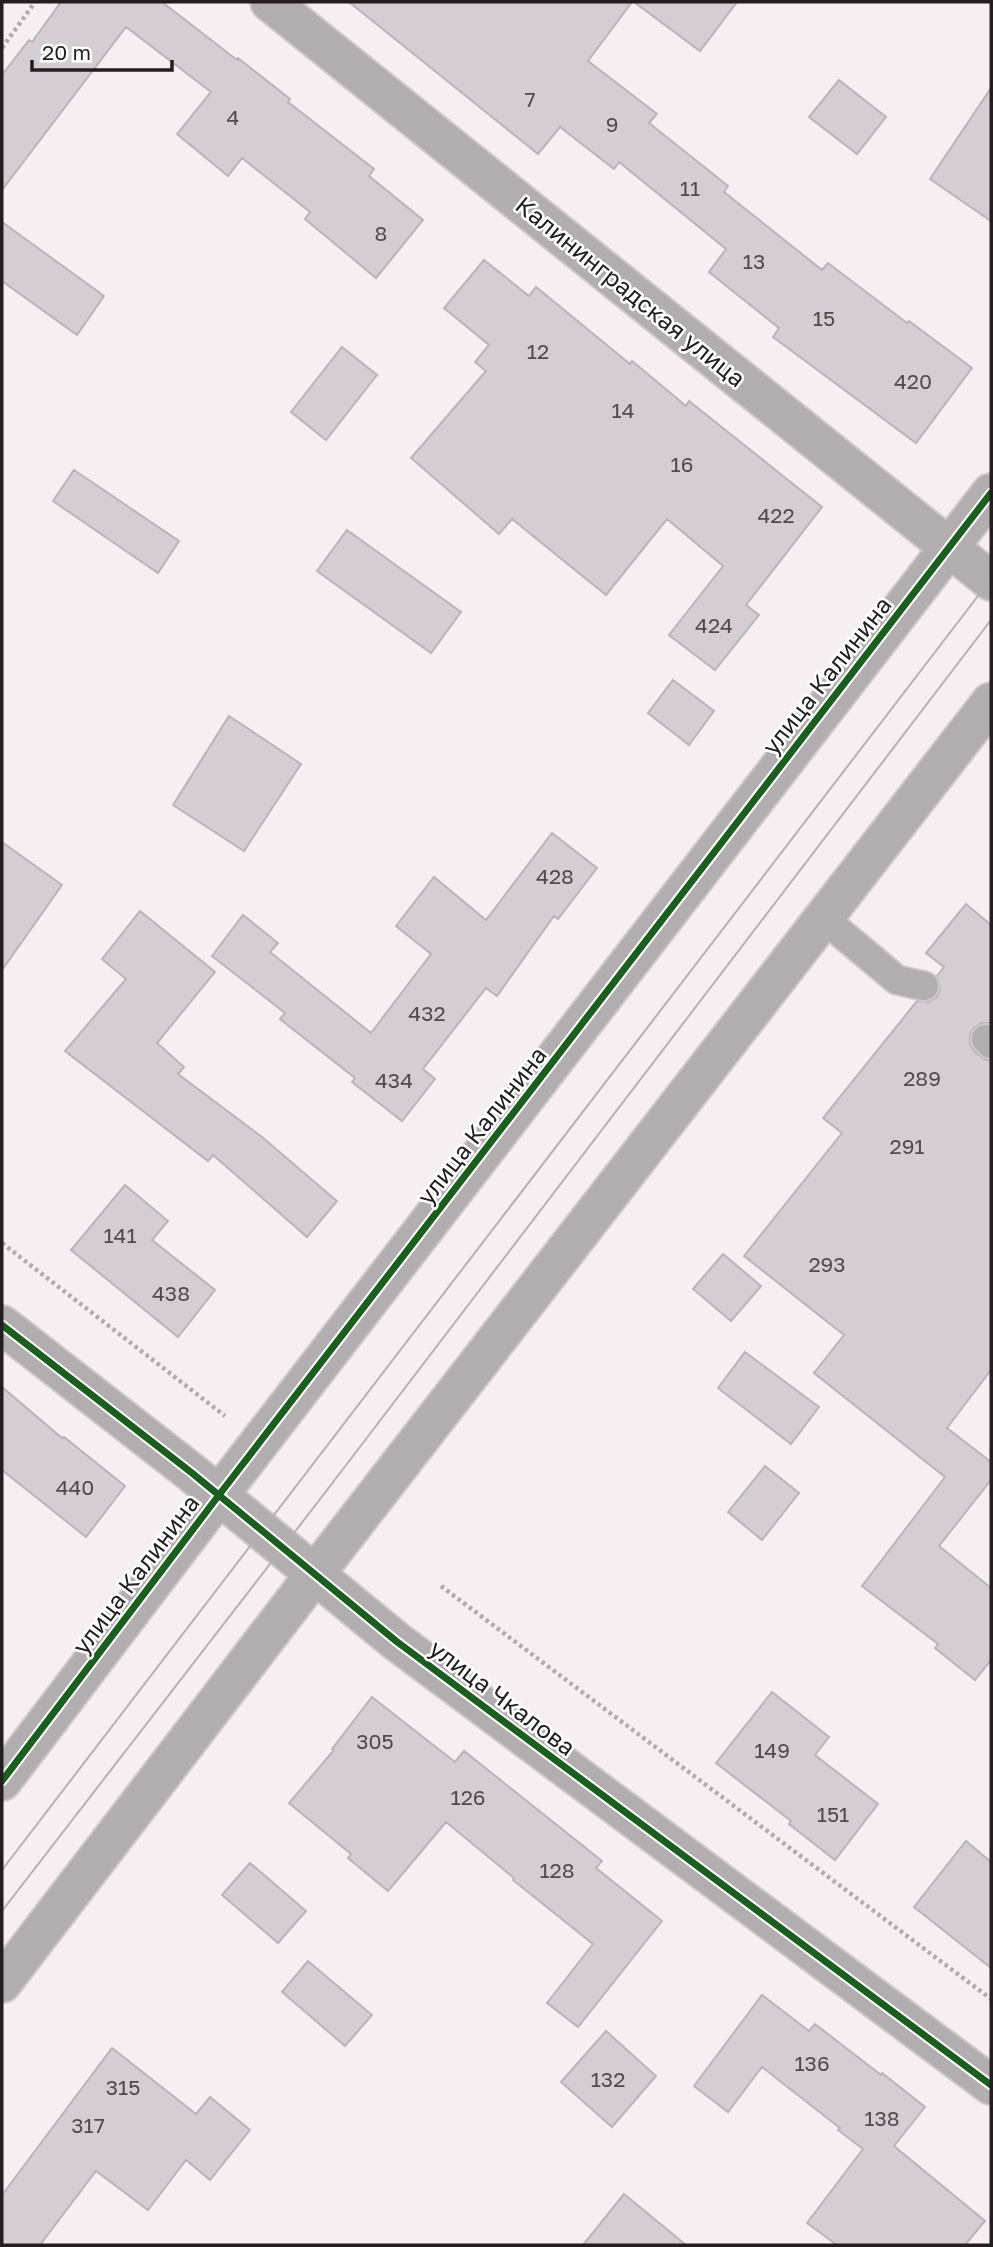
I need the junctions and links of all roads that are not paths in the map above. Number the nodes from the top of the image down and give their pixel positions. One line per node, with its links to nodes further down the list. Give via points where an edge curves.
1 (270, 2): 3 (street, Калининградская улица)
2 (991, 493): 3 (street, улица Калинина)
3 (950, 547): 4 (street, Калининградская улица); 9 (street, улица Калинина)
4 (991, 581)
5 (991, 702): 6 (street)
6 (823, 919): 7 (lane, via 897,980); 10 (street)
7 (924, 986)
8 (2, 1325): 9 (street, улица Чкалова)
9 (219, 1495): 10 (street, улица Чкалова); 11 (street, улица Калинина)
10 (315, 1574): 12 (street); 13 (street, улица Чкалова, via 396,1642)
11 (2, 1781)
12 (2, 1983)
13 (991, 2085)

